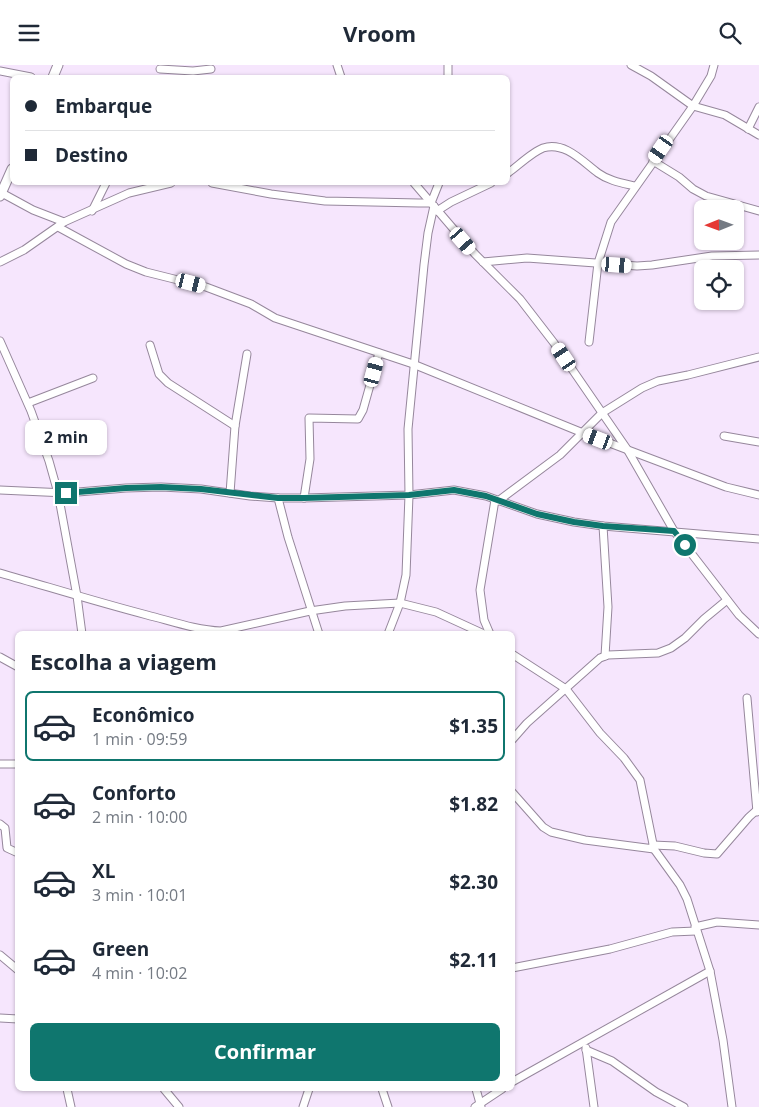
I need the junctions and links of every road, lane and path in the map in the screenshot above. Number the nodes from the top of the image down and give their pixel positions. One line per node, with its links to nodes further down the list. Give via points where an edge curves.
1 (631, 65): 7 (street)
2 (714, 65): 7 (street, via 711,76)
3 (161, 67): 4 (street, via 193,71)
4 (211, 69)
5 (0, 71): 6 (street)
6 (21, 75)
7 (692, 106): 9 (street, via 725,115); 11 (street)
8 (759, 107): 9 (street)
9 (748, 129): 10 (street)
10 (759, 135)
11 (653, 161): 20 (street); 24 (street, via 706,196)
12 (510, 172): 20 (street, via 542,148 557,147 581,158 599,174)
13 (10, 173): 21 (street)
14 (105, 185): 23 (street)
15 (163, 185): 23 (street, via 129,193)
16 (223, 185): 22 (street, via 325,201)
17 (416, 185): 22 (street)
18 (439, 185): 22 (street)
19 (487, 185): 22 (street)
20 (635, 186): 29 (street, via 611,222)
21 (0, 194): 25 (street)
22 (434, 207): 28 (street); 36 (street, via 428,233)
23 (92, 211): 25 (street)
24 (759, 211)
25 (61, 225): 27 (street); 33 (street, via 126,264 206,287 251,303 274,318)
26 (759, 255): 29 (street, via 712,256 637,266)
27 (0, 262)
28 (483, 262): 29 (street, via 527,258); 39 (street, via 520,299)
29 (598, 263): 31 (street)
30 (0, 341): 38 (street)
31 (589, 342)
32 (150, 345): 40 (street, via 159,374 168,383)
33 (379, 353): 36 (street); 51 (street, via 358,419 309,418 310,459)
34 (247, 354): 40 (street)
35 (759, 357): 39 (street, via 658,381)
36 (413, 364): 41 (street); 48 (street, via 408,429)
37 (93, 378): 38 (street)
38 (28, 403): 46 (street)
39 (602, 413): 41 (street); 44 (street)
40 (234, 426): 47 (street)
41 (583, 433): 44 (street); 52 (street, via 560,455)
42 (724, 436): 43 (street)
43 (759, 442)
44 (626, 449): 49 (street, via 726,487); 54 (street)
45 (0, 490): 46 (street)
46 (58, 493): 47 (street, via 161,487); 57 (street)
47 (230, 493): 50 (street)
48 (409, 495): 51 (street); 52 (street, via 454,490); 59 (street, via 406,575)
49 (759, 495)
50 (278, 498): 51 (street); 60 (street)
51 (304, 498)
52 (497, 500): 53 (street, via 537,514); 67 (street, via 480,590)
53 (603, 526): 54 (street); 70 (street, via 608,607)
54 (674, 531): 55 (street); 58 (street)
55 (759, 539)
56 (0, 573): 57 (street)
57 (77, 596): 61 (street); 62 (street)
58 (727, 600): 68 (street); 70 (street, via 671,648 658,653)
59 (400, 603): 60 (street); 65 (street); 66 (street, via 436,612)
60 (310, 611): 63 (street); 64 (street)
61 (82, 631)
62 (207, 631)
63 (221, 631)
64 (318, 631)
65 (389, 631)
66 (477, 631)
67 (489, 631)
68 (759, 634)
69 (515, 656): 73 (street)
70 (604, 656): 73 (street)
71 (0, 657): 72 (street)
72 (15, 665)
73 (566, 689): 75 (street); 81 (street, via 640,779)
74 (746, 698): 79 (street)
75 (515, 736)
76 (15, 763): 77 (street)
77 (0, 764)
78 (515, 800): 81 (street, via 551,832)
79 (758, 811): 81 (street, via 717,854 682,847)
80 (0, 824): 82 (street, via 5,828 6,848)
81 (653, 847): 84 (street, via 680,885)
82 (15, 852)
83 (759, 925): 84 (street, via 717,922)
84 (695, 929): 86 (street); 88 (street)
85 (0, 955): 87 (street)
86 (515, 967)
87 (15, 968)
88 (710, 971): 91 (street); 109 (street)
89 (0, 1018): 90 (street)
90 (15, 1019)
91 (584, 1041): 92 (street); 93 (street)
92 (586, 1050): 107 (street); 108 (street, via 612,1061)
93 (515, 1081)
94 (67, 1091): 102 (street)
95 (166, 1091): 100 (street)
96 (308, 1091): 105 (street)
97 (383, 1091): 106 (street)
98 (476, 1091): 101 (street)
99 (499, 1091): 101 (street)
100 (171, 1097): 103 (street); 104 (street)
101 (479, 1106)
102 (71, 1107)
103 (170, 1107)
104 (179, 1107)
105 (304, 1107)
106 (388, 1107)
107 (594, 1107)
108 (684, 1107)
109 (732, 1107)

